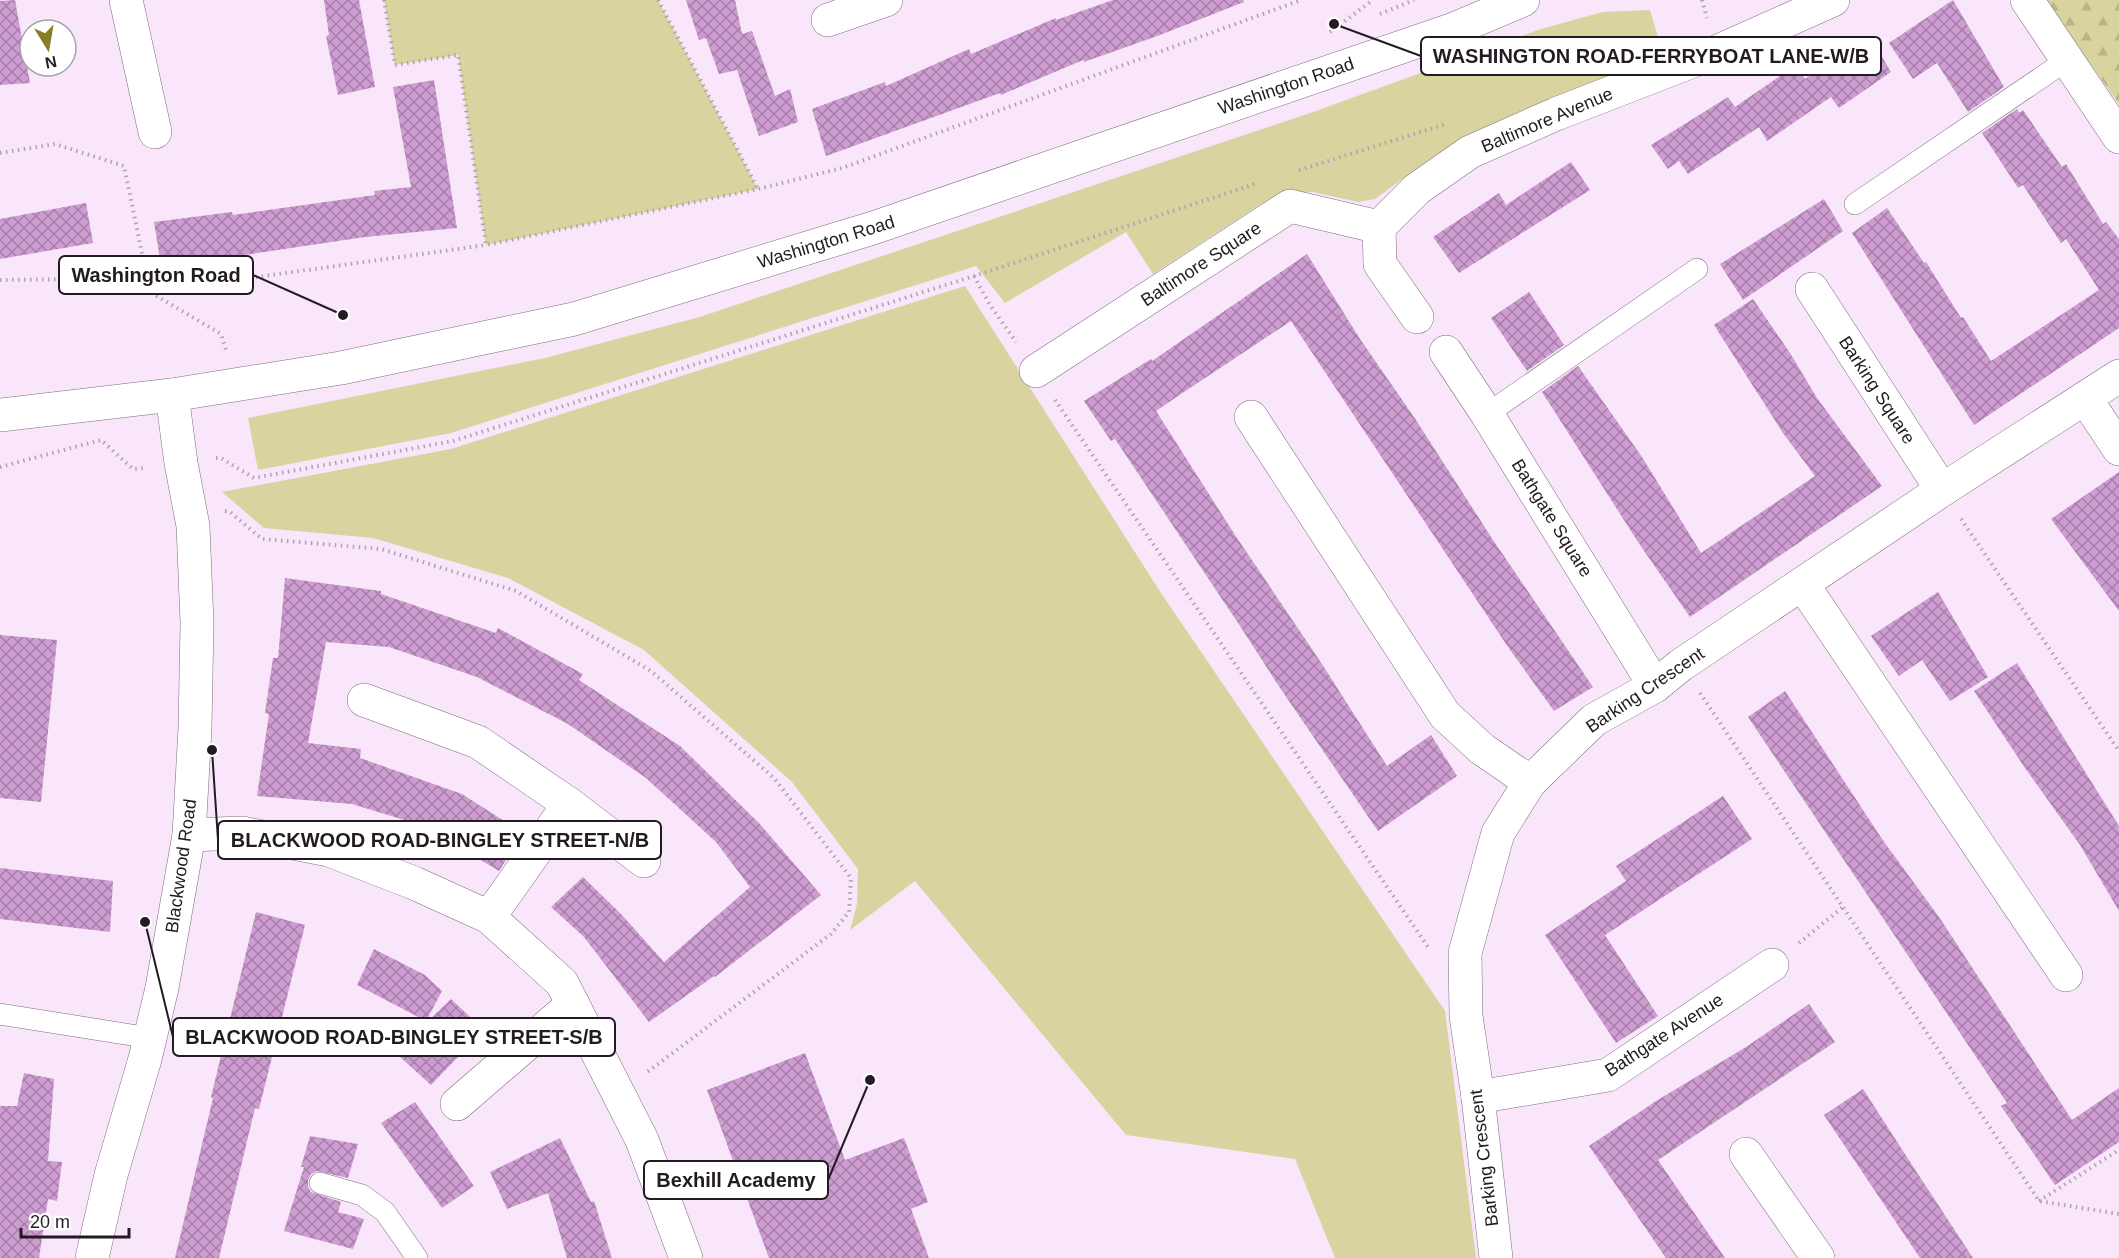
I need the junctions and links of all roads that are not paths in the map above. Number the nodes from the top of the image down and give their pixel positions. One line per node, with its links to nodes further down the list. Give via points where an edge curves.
1 (126, 0): 8 (street)
2 (886, 0): 6 (street)
3 (1523, 0): 18 (street, Washington Road, via 1454,29 873,228 585,316 368,364)
4 (1833, 0): 11 (street, Baltimore Avenue, via 1470,152 1417,189)
5 (2027, 0): 7 (street)
6 (828, 20)
7 (2067, 60): 9 (street); 10 (lane)
8 (155, 132)
9 (2119, 137)
10 (1855, 204)
11 (1379, 226): 14 (street, via 1380,264); 16 (street, Baltimore Square, via 1290,206)
12 (1697, 269): 21 (lane)
13 (1812, 289): 24 (street, Barking Square)
14 (1417, 317)
15 (1446, 352): 21 (street, Bathgate Square)
16 (1036, 371)
17 (2119, 376): 19 (street, Barking Crescent)
18 (171, 395): 20 (street, Washington Road); 30 (street, Blackwood Road, via 193,526 197,623)
19 (2085, 398): 23 (street); 24 (street, Barking Crescent)
20 (0, 414)
21 (1487, 414): 26 (street, Bathgate Square)
22 (1251, 417): 28 (street, via 1445,715 1482,749)
23 (2119, 449)
24 (1942, 490): 25 (street, Barking Crescent)
25 (1803, 585): 26 (street, Barking Crescent); 34 (street)
26 (1655, 686): 28 (street, Barking Crescent, via 1594,720)
27 (364, 700): 29 (street, via 478,742)
28 (1530, 782): 38 (street, Barking Crescent, via 1498,833 1465,953 1466,1016)
29 (569, 804): 31 (street); 32 (street)
30 (189, 836): 32 (street, via 242,833 329,850); 37 (street, Blackwood Road)
31 (644, 861)
32 (489, 917): 35 (street, via 562,982)
33 (1772, 965): 38 (street, Bathgate Avenue, via 1608,1076)
34 (2067, 975)
35 (573, 1004): 39 (street); 44 (street, via 642,1140)
36 (0, 1014): 37 (lane)
37 (150, 1038): 42 (street, Blackwood Road)
38 (1478, 1097): 45 (street, Barking Crescent)
39 (457, 1104)
40 (1746, 1154): 46 (street)
41 (320, 1183): 43 (lane, via 362,1195 384,1212)
42 (92, 1258)
43 (417, 1258)
44 (686, 1258)
45 (1496, 1258)
46 (1818, 1258)

